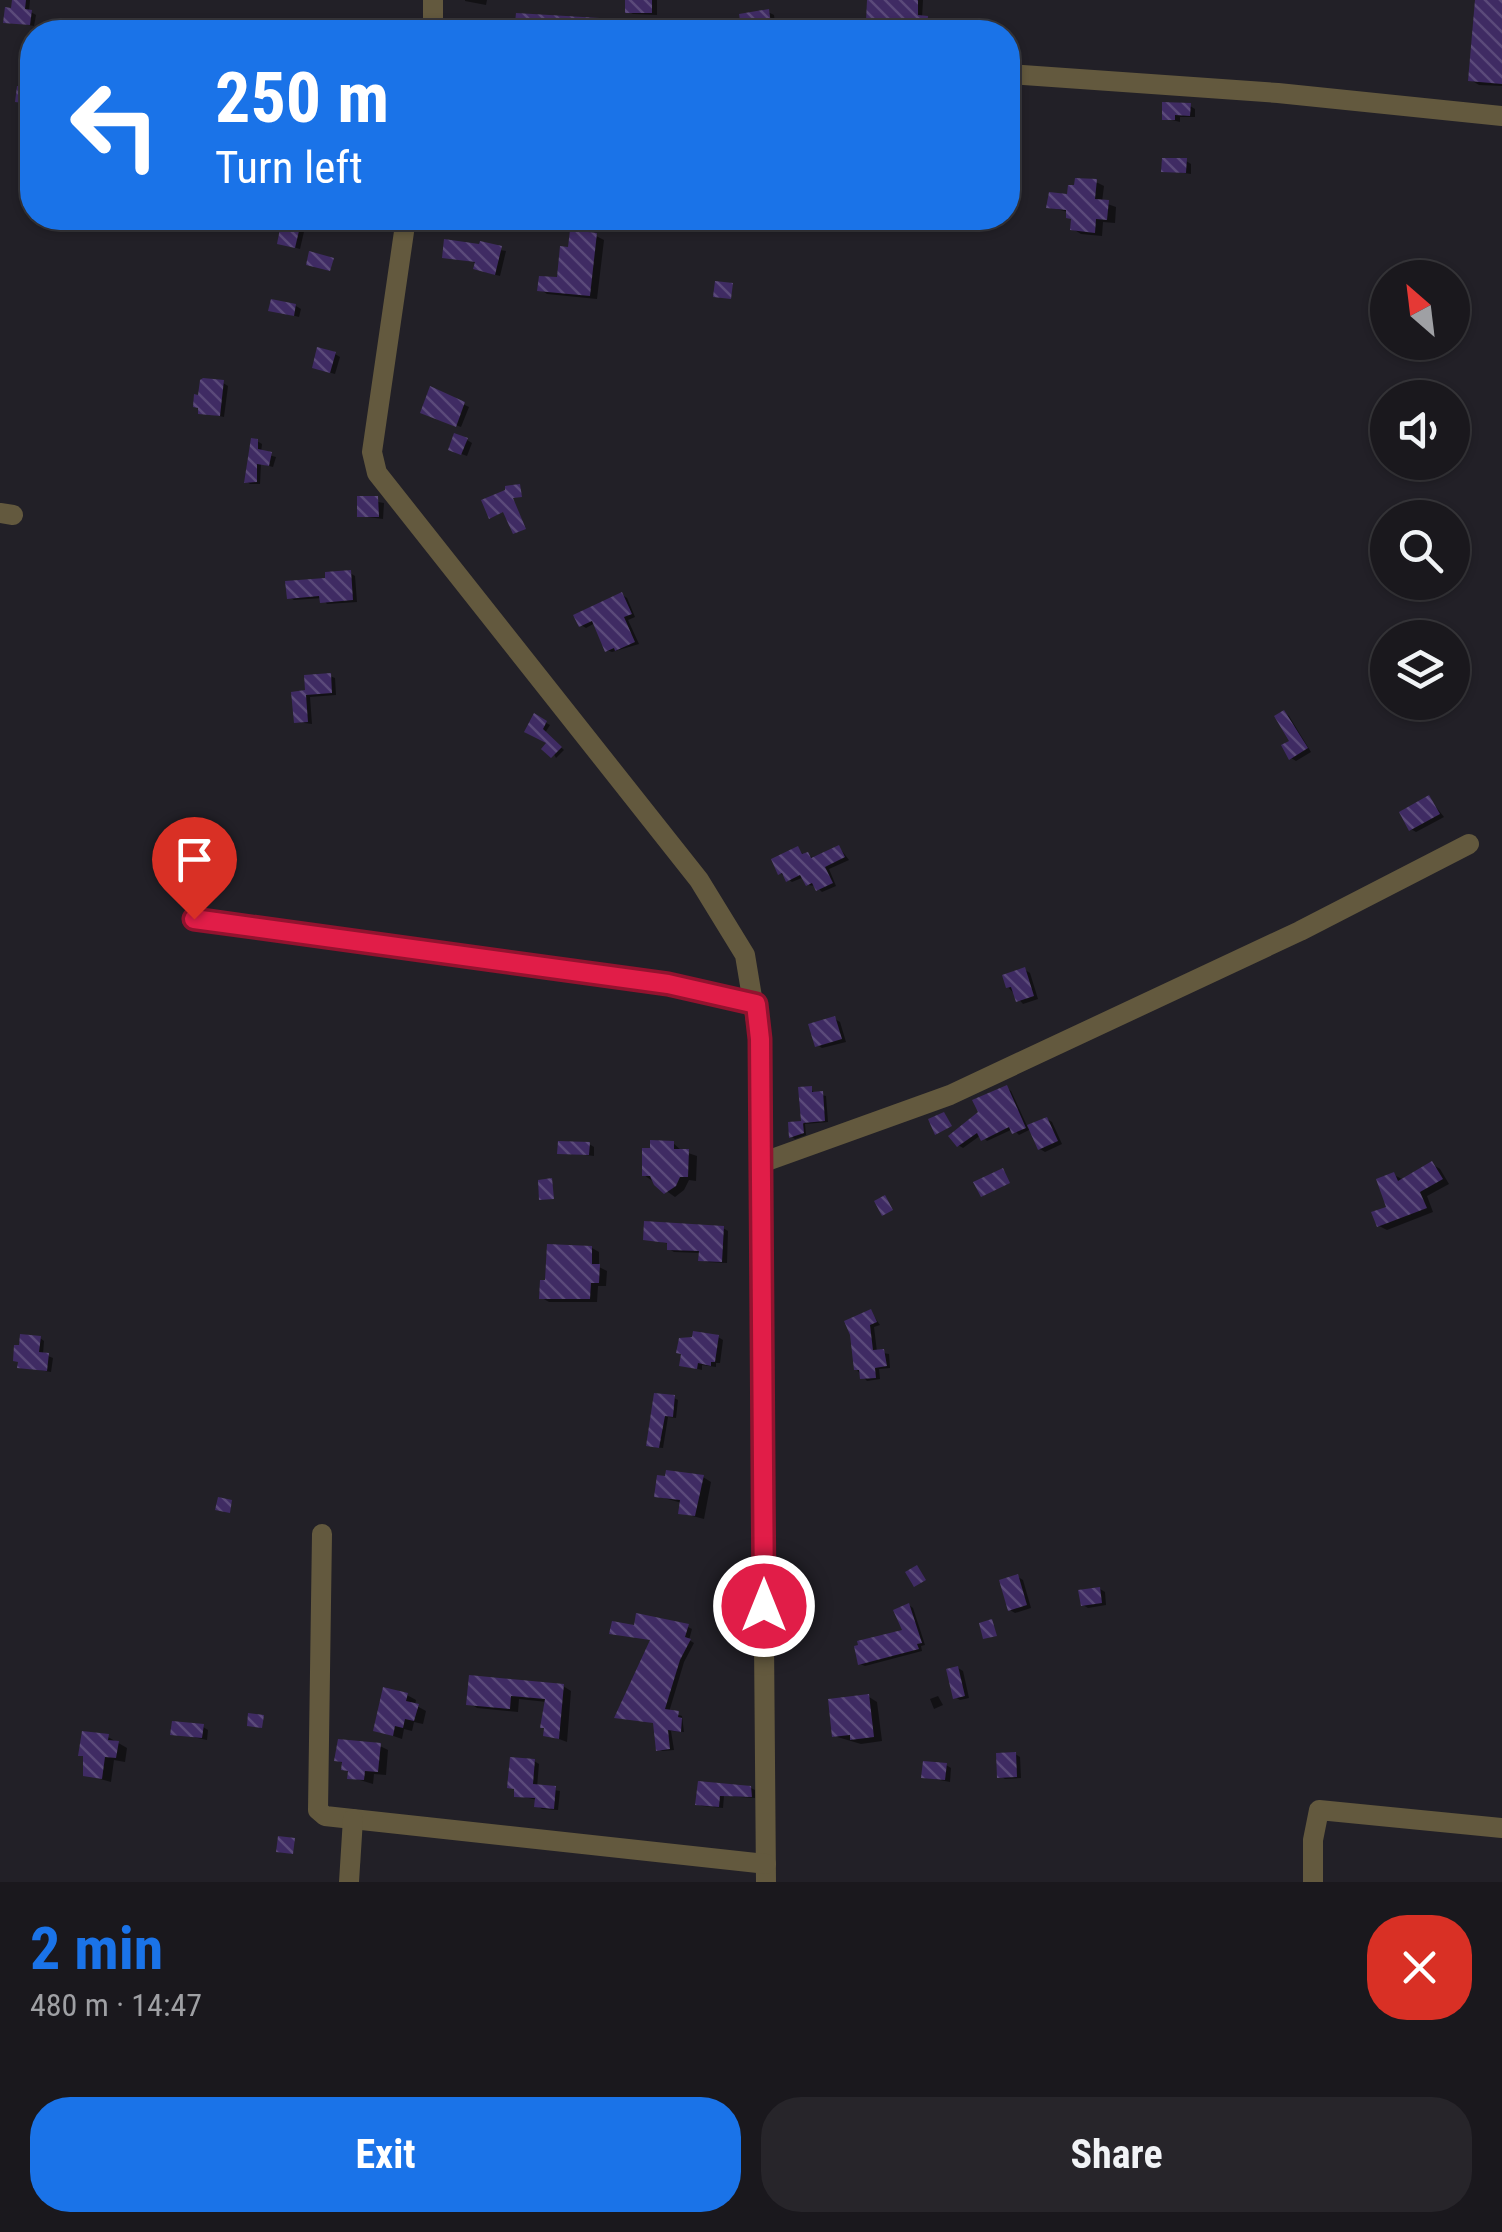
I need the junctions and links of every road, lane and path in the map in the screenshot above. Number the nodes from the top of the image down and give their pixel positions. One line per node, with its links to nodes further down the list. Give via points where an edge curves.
1 (1020, 75): 2 (street)
2 (1502, 116)
3 (404, 230): 6 (street, via 372,452 377,473 699,880 746,955)
4 (1470, 844): 7 (street, via 950,1095)
5 (194, 919): 6 (street, via 668,984)
6 (756, 1004): 7 (street)
7 (760, 1163): 11 (street)
8 (322, 1534): 9 (street, via 318,1810)
9 (354, 1819): 11 (street); 12 (street)
10 (1502, 1828): 13 (street, via 1318,1810)
11 (766, 1873)
12 (349, 1882)
13 (1313, 1882)

